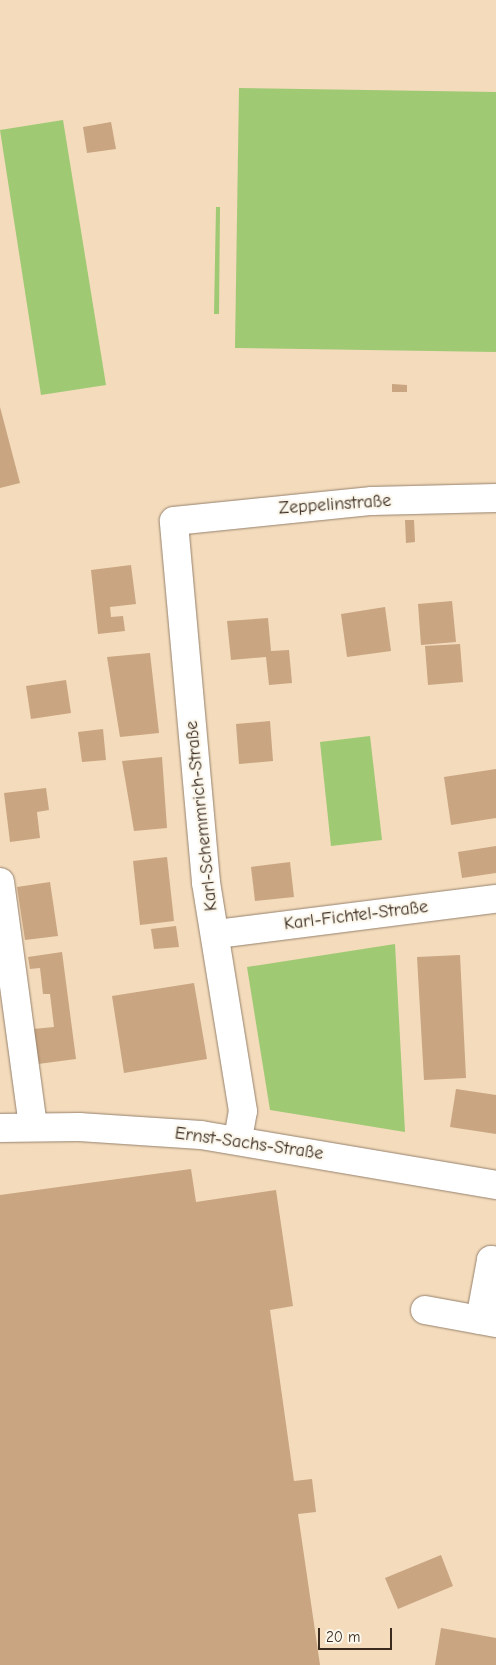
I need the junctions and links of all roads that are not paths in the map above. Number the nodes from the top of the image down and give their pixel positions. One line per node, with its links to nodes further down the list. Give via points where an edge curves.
1 (496, 498): 2 (street, Zeppelinstraße, via 363,502)
2 (174, 521): 5 (street, Karl-Schemmrich-Straße, via 206,882)
3 (0, 882): 6 (street, via 26,1052)
4 (496, 899): 5 (street, Karl-Fichtel-Straße)
5 (217, 934): 8 (street, Karl-Schemmrich-Straße, via 243,1111)
6 (33, 1126): 7 (street, Ernst-Sachs-Straße); 8 (street, Ernst-Sachs-Straße, via 139,1129)
7 (0, 1128)
8 (238, 1140): 9 (street, Ernst-Sachs-Straße)
9 (496, 1185)
10 (496, 1261): 12 (street, via 491,1260)
11 (425, 1310): 12 (street)
12 (488, 1322)

